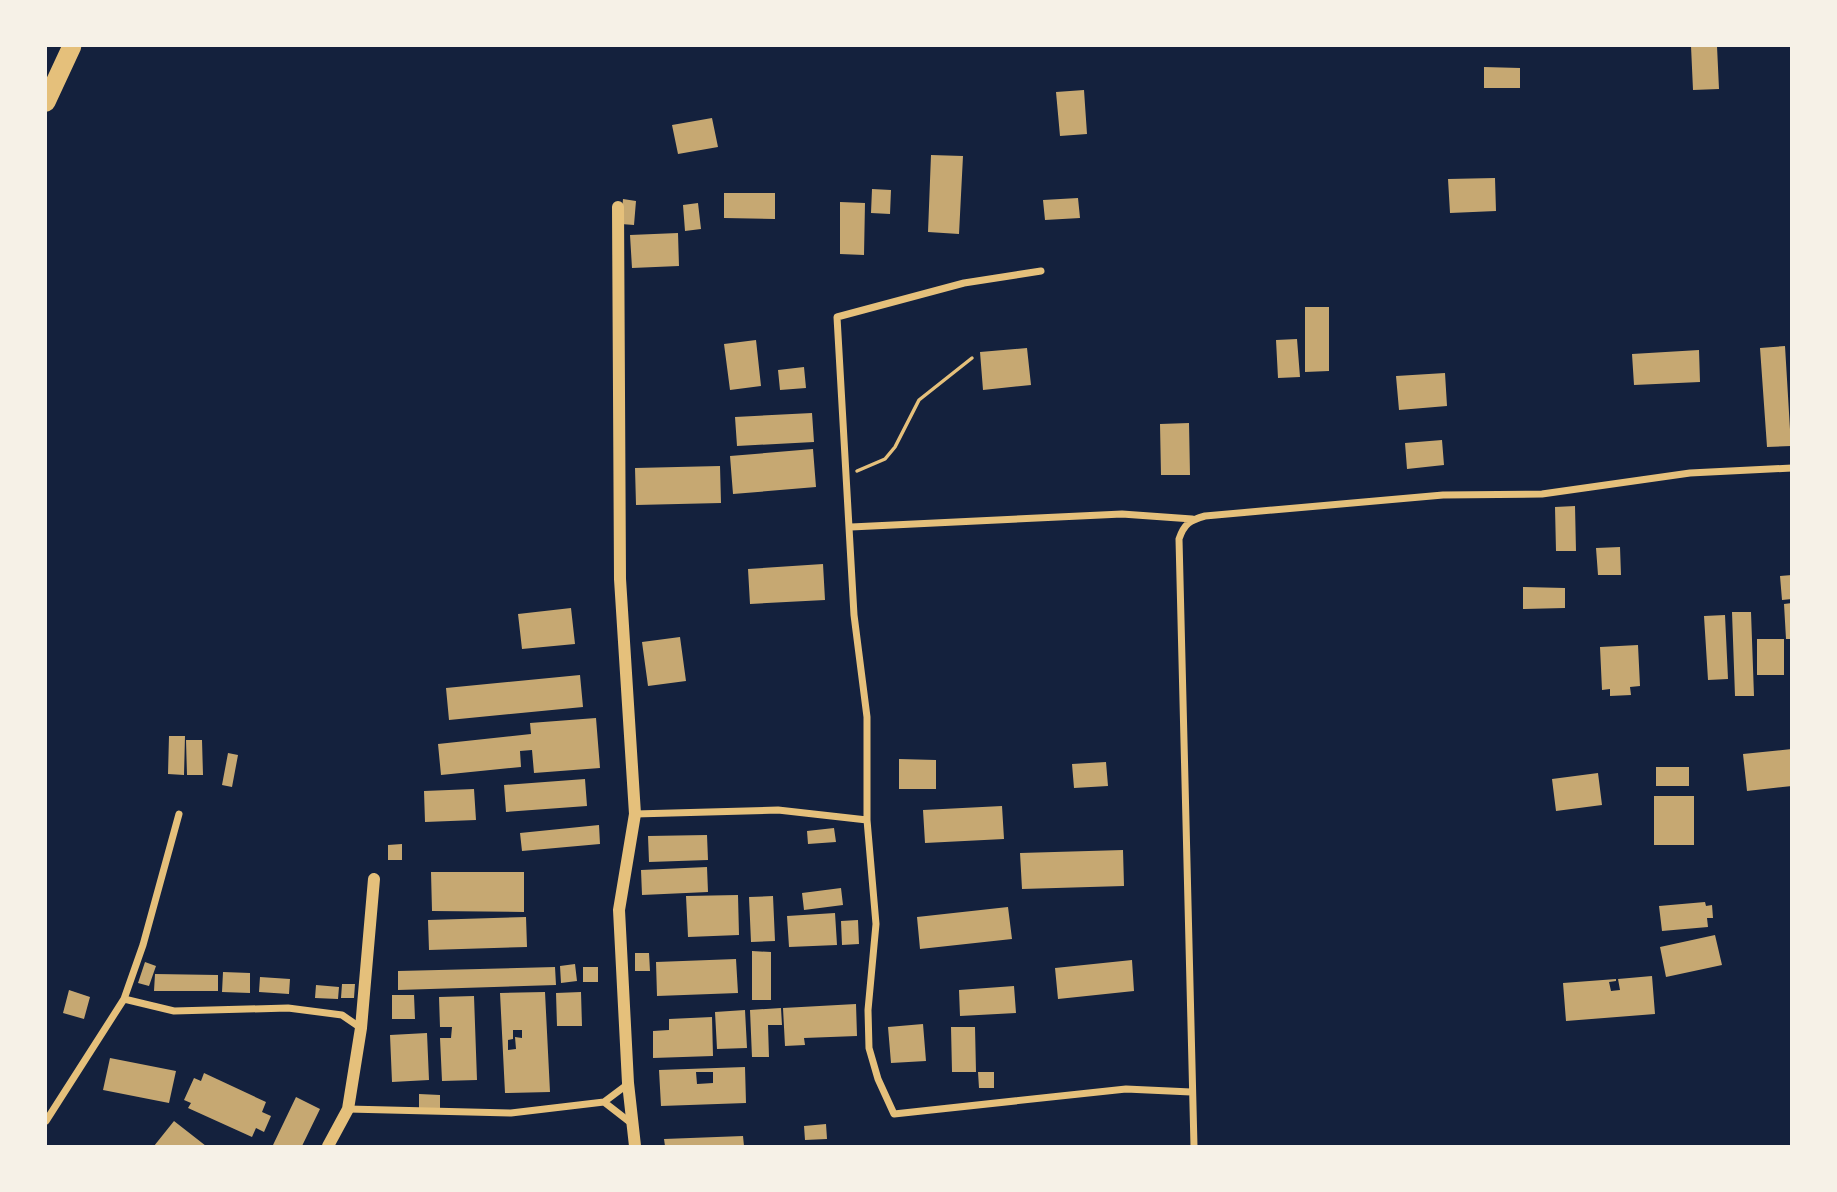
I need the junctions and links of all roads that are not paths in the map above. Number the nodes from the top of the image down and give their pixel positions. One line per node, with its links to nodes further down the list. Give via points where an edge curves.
1 (72, 46): 2 (highway)
2 (46, 102)
3 (618, 206): 9 (street, via 620,579)
4 (1041, 271): 7 (street, via 964,283 837,317)
5 (1791, 468): 6 (street, via 1690,473 1542,494 1443,495)
6 (1192, 519): 7 (street, via 1122,514); 15 (street, via 1179,539)
7 (851, 527): 10 (street, via 867,717)
8 (179, 814): 12 (street)
9 (635, 814): 10 (street, via 778,810); 14 (street, via 620,910)
10 (867, 820): 15 (street, via 876,924 869,1048 894,1114 1126,1089)
11 (373, 879): 13 (street)
12 (124, 999): 13 (street, via 174,1011 288,1008 342,1015); 18 (street)
13 (361, 1028): 17 (street)
14 (628, 1083): 16 (street); 19 (street)
15 (1191, 1092): 22 (street)
16 (604, 1102): 17 (street, via 511,1114); 19 (street)
17 (348, 1110): 20 (street)
18 (46, 1121)
19 (632, 1124): 21 (street)
20 (328, 1146)
21 (635, 1146)
22 (1194, 1146)

